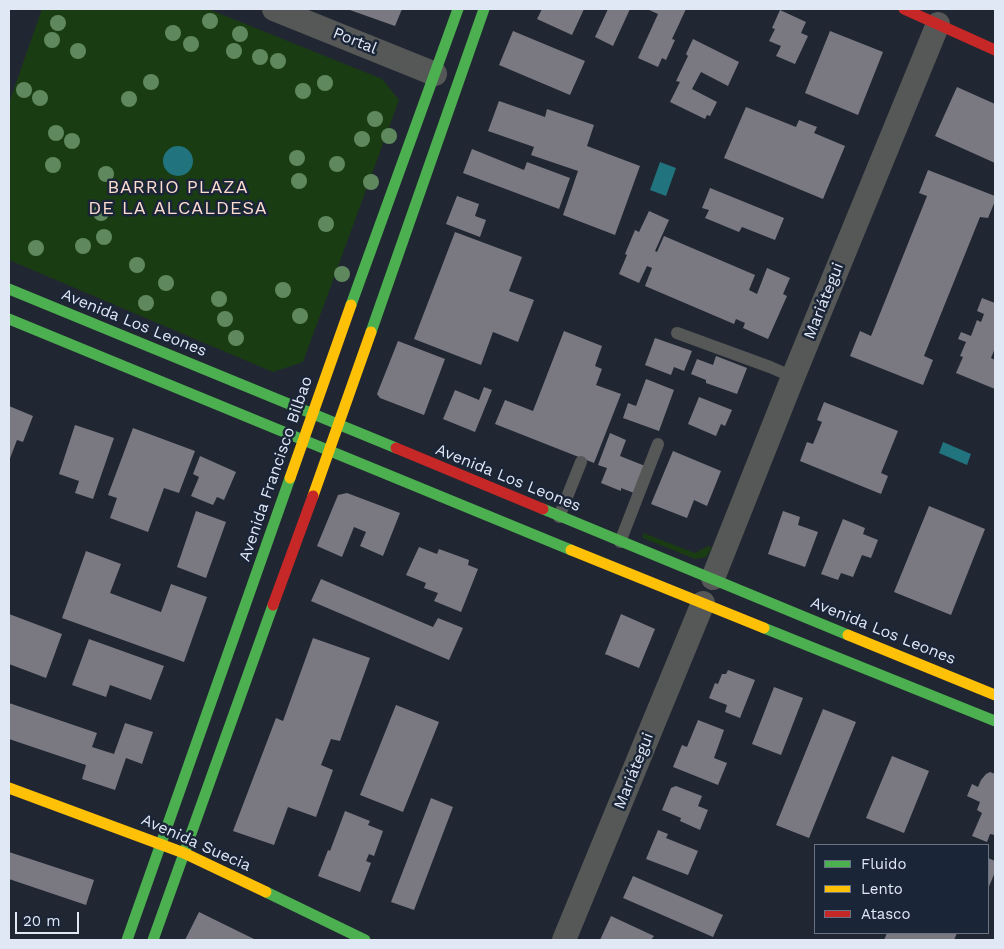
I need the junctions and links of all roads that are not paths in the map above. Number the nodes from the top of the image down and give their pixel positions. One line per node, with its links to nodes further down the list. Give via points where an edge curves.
1 (274, 9): 7 (street, Portal)
2 (458, 9): 7 (main road, Avenida Francisco Bilbao)
3 (484, 9): 13 (main road)
4 (904, 9): 5 (main road)
5 (938, 24): 6 (main road); 11 (street, Mariátegui)
6 (995, 50)
7 (436, 74): 12 (main road, Avenida Francisco Bilbao)
8 (9, 289): 12 (main road, Avenida Los Leones)
9 (9, 319): 14 (main road)
10 (677, 333): 11 (lane)
11 (793, 376): 20 (street, Mariátegui)
12 (312, 415): 13 (main road, Avenida Los Leones); 14 (main road, Avenida Francisco Bilbao)
13 (338, 426): 16 (main road); 18 (main road, Avenida Los Leones)
14 (304, 441): 16 (main road); 25 (main road, Avenida Francisco Bilbao)
15 (658, 444): 19 (lane)
16 (329, 451): 21 (main road); 26 (main road)
17 (582, 462): 18 (lane)
18 (559, 517): 19 (main road, Avenida Los Leones)
19 (620, 542): 20 (main road, Avenida Los Leones)
20 (713, 578): 22 (main road, Avenida Los Leones)
21 (704, 603): 23 (main road); 30 (street, Mariátegui)
22 (995, 695)
23 (995, 721)
24 (9, 788): 25 (main road, Avenida Suecia)
25 (162, 844): 26 (main road, Avenida Suecia); 27 (main road, Avenida Francisco Bilbao)
26 (184, 853): 28 (main road); 29 (main road, Avenida Suecia)
27 (127, 940)
28 (153, 940)
29 (365, 940)
30 (564, 940)

